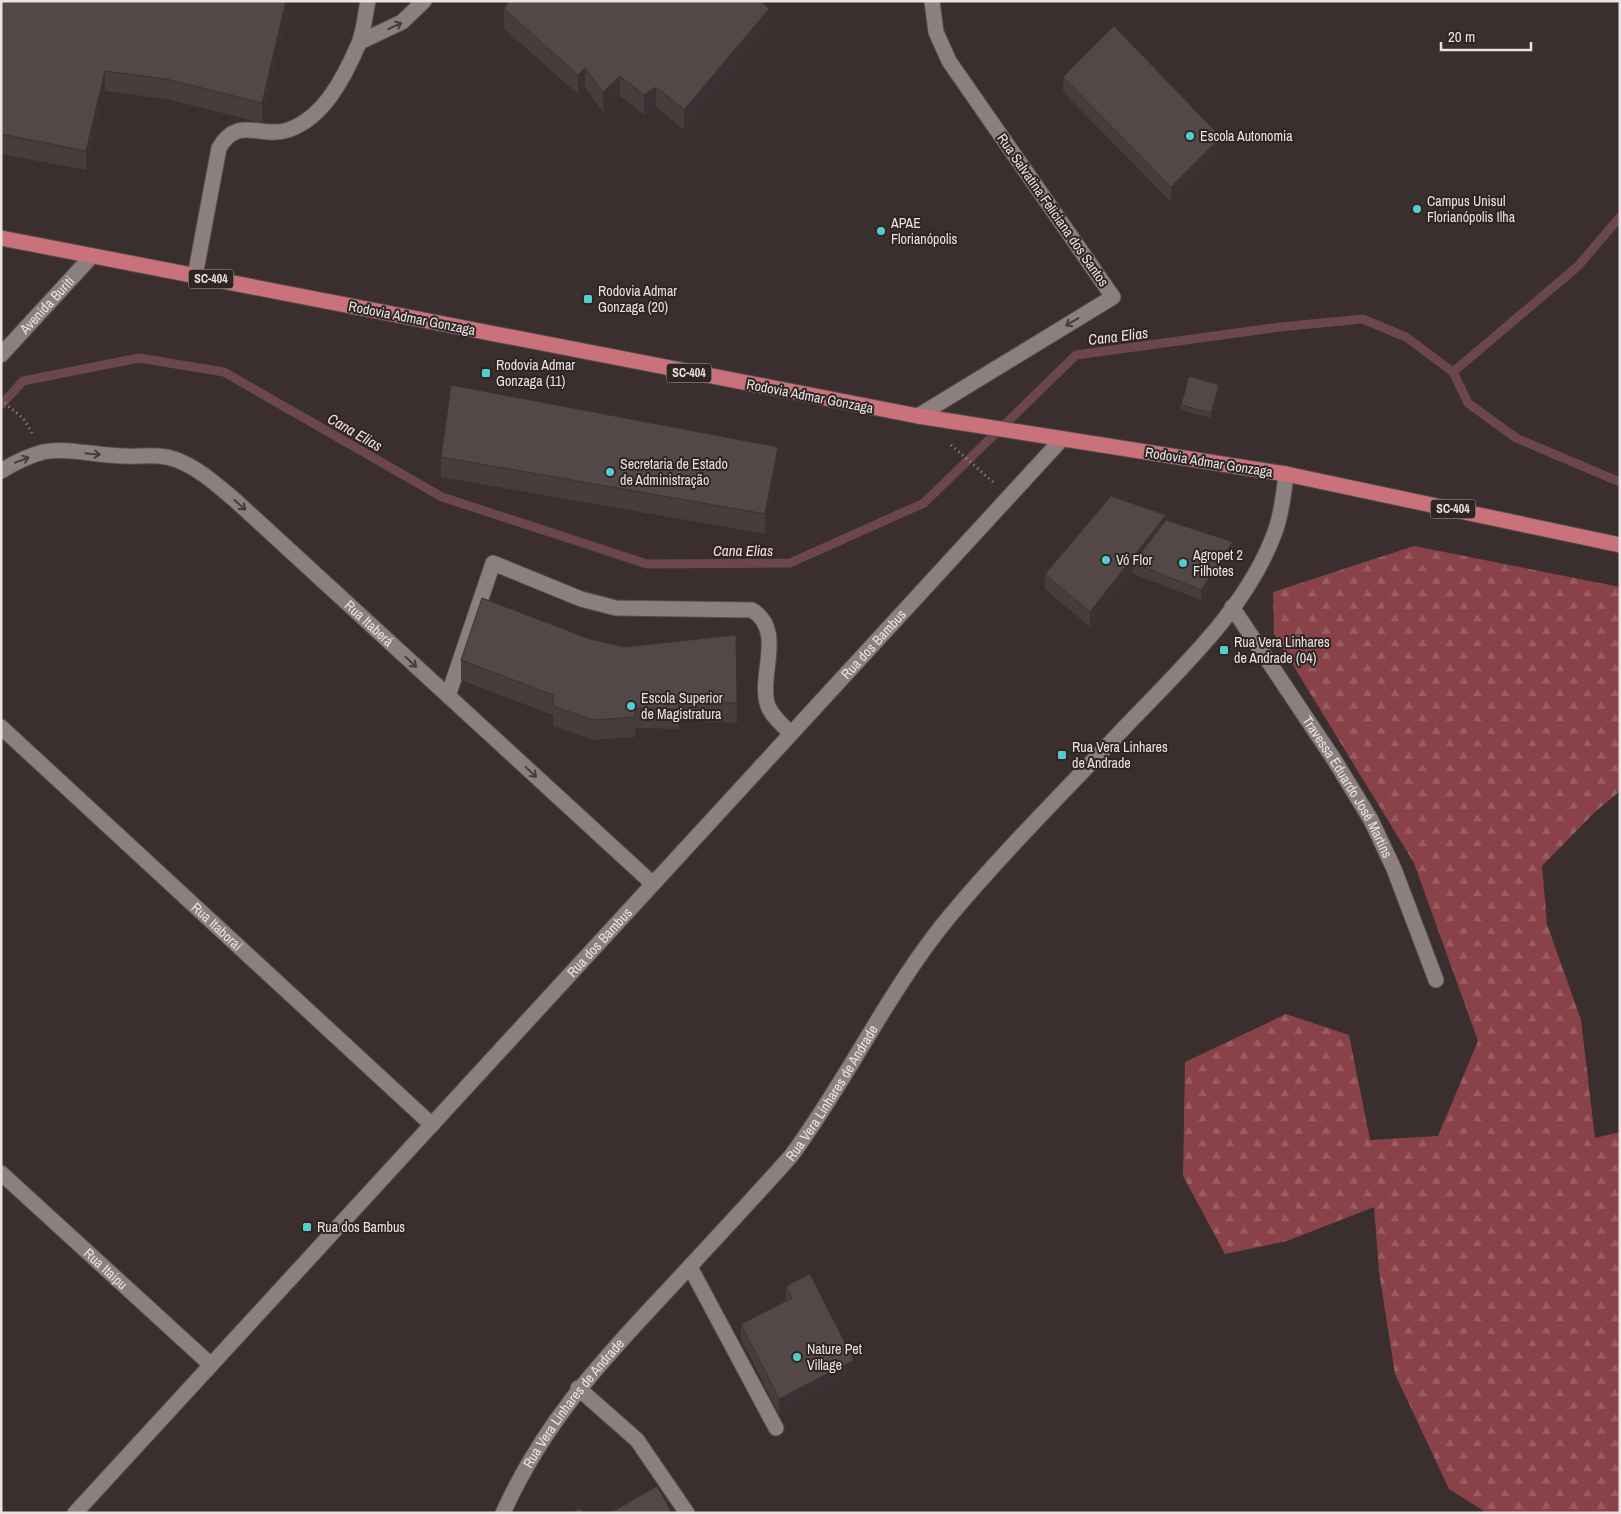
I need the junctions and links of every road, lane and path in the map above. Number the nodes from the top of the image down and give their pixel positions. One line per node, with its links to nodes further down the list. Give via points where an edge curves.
1 (368, 1): 4 (street)
2 (424, 1): 4 (street, one-way to 2, via 402,22)
3 (932, 1): 10 (street, Rua Salvatina Feliciana dos Santos, one-way to 10, via 936,32 949,61 1113,297)
4 (360, 42): 7 (street, via 329,100 310,120 286,131 238,130 226,136 219,148)
5 (1, 238): 6 (main road, Rodovia Admar Gonzaga / SC-404)
6 (92, 256): 7 (main road, Rodovia Admar Gonzaga / SC-404); 8 (street, Avenida Buriti)
7 (195, 276): 10 (main road, Rodovia Admar Gonzaga / SC-404)
8 (1, 355)
9 (1, 400): 11 (path)
10 (918, 416): 12 (main road, Rodovia Admar Gonzaga / SC-404)
11 (23, 418)
12 (1062, 439): 16 (main road, Rodovia Admar Gonzaga / SC-404); 21 (street, Rua dos Bambus)
13 (951, 445): 14 (path)
14 (977, 468)
15 (1, 471): 19 (street, Rua Itaberá, one-way to 19, via 17,461 44,452 154,455 176,460 202,474 236,501)
16 (1286, 474): 17 (main road, Rodovia Admar Gonzaga / SC-404); 18 (street, Rua Vera Linhares de Andrade, via 1276,529 1257,570)
17 (1620, 544)
18 (1232, 607): 23 (street, Travessa Eduardo José Martins, via 1335,761 1370,820 1394,869); 26 (street, Rua Vera Linhares de Andrade, via 1173,676 949,918 902,982 821,1115 785,1162)
19 (448, 696): 21 (street, via 493,563 581,599 616,608 752,610 766,624 770,654 767,703); 22 (street, Rua Itaberá, one-way to 22)
20 (1, 727): 24 (street, Rua Itaboraí)
21 (791, 734): 22 (street, Rua dos Bambus)
22 (653, 884): 24 (street, Rua dos Bambus)
23 (1436, 980)
24 (432, 1124): 27 (street, Rua dos Bambus)
25 (1, 1173): 27 (street, Rua Itaipu)
26 (690, 1267): 28 (street, Rua Vera Linhares de Andrade); 29 (street)
27 (211, 1365): 30 (street, Rua dos Bambus)
28 (578, 1388): 31 (street, Rua Vera Linhares de Andrade, via 545,1434 516,1482); 32 (street, via 637,1440)
29 (776, 1428)
30 (75, 1513)
31 (502, 1513)
32 (687, 1513)

